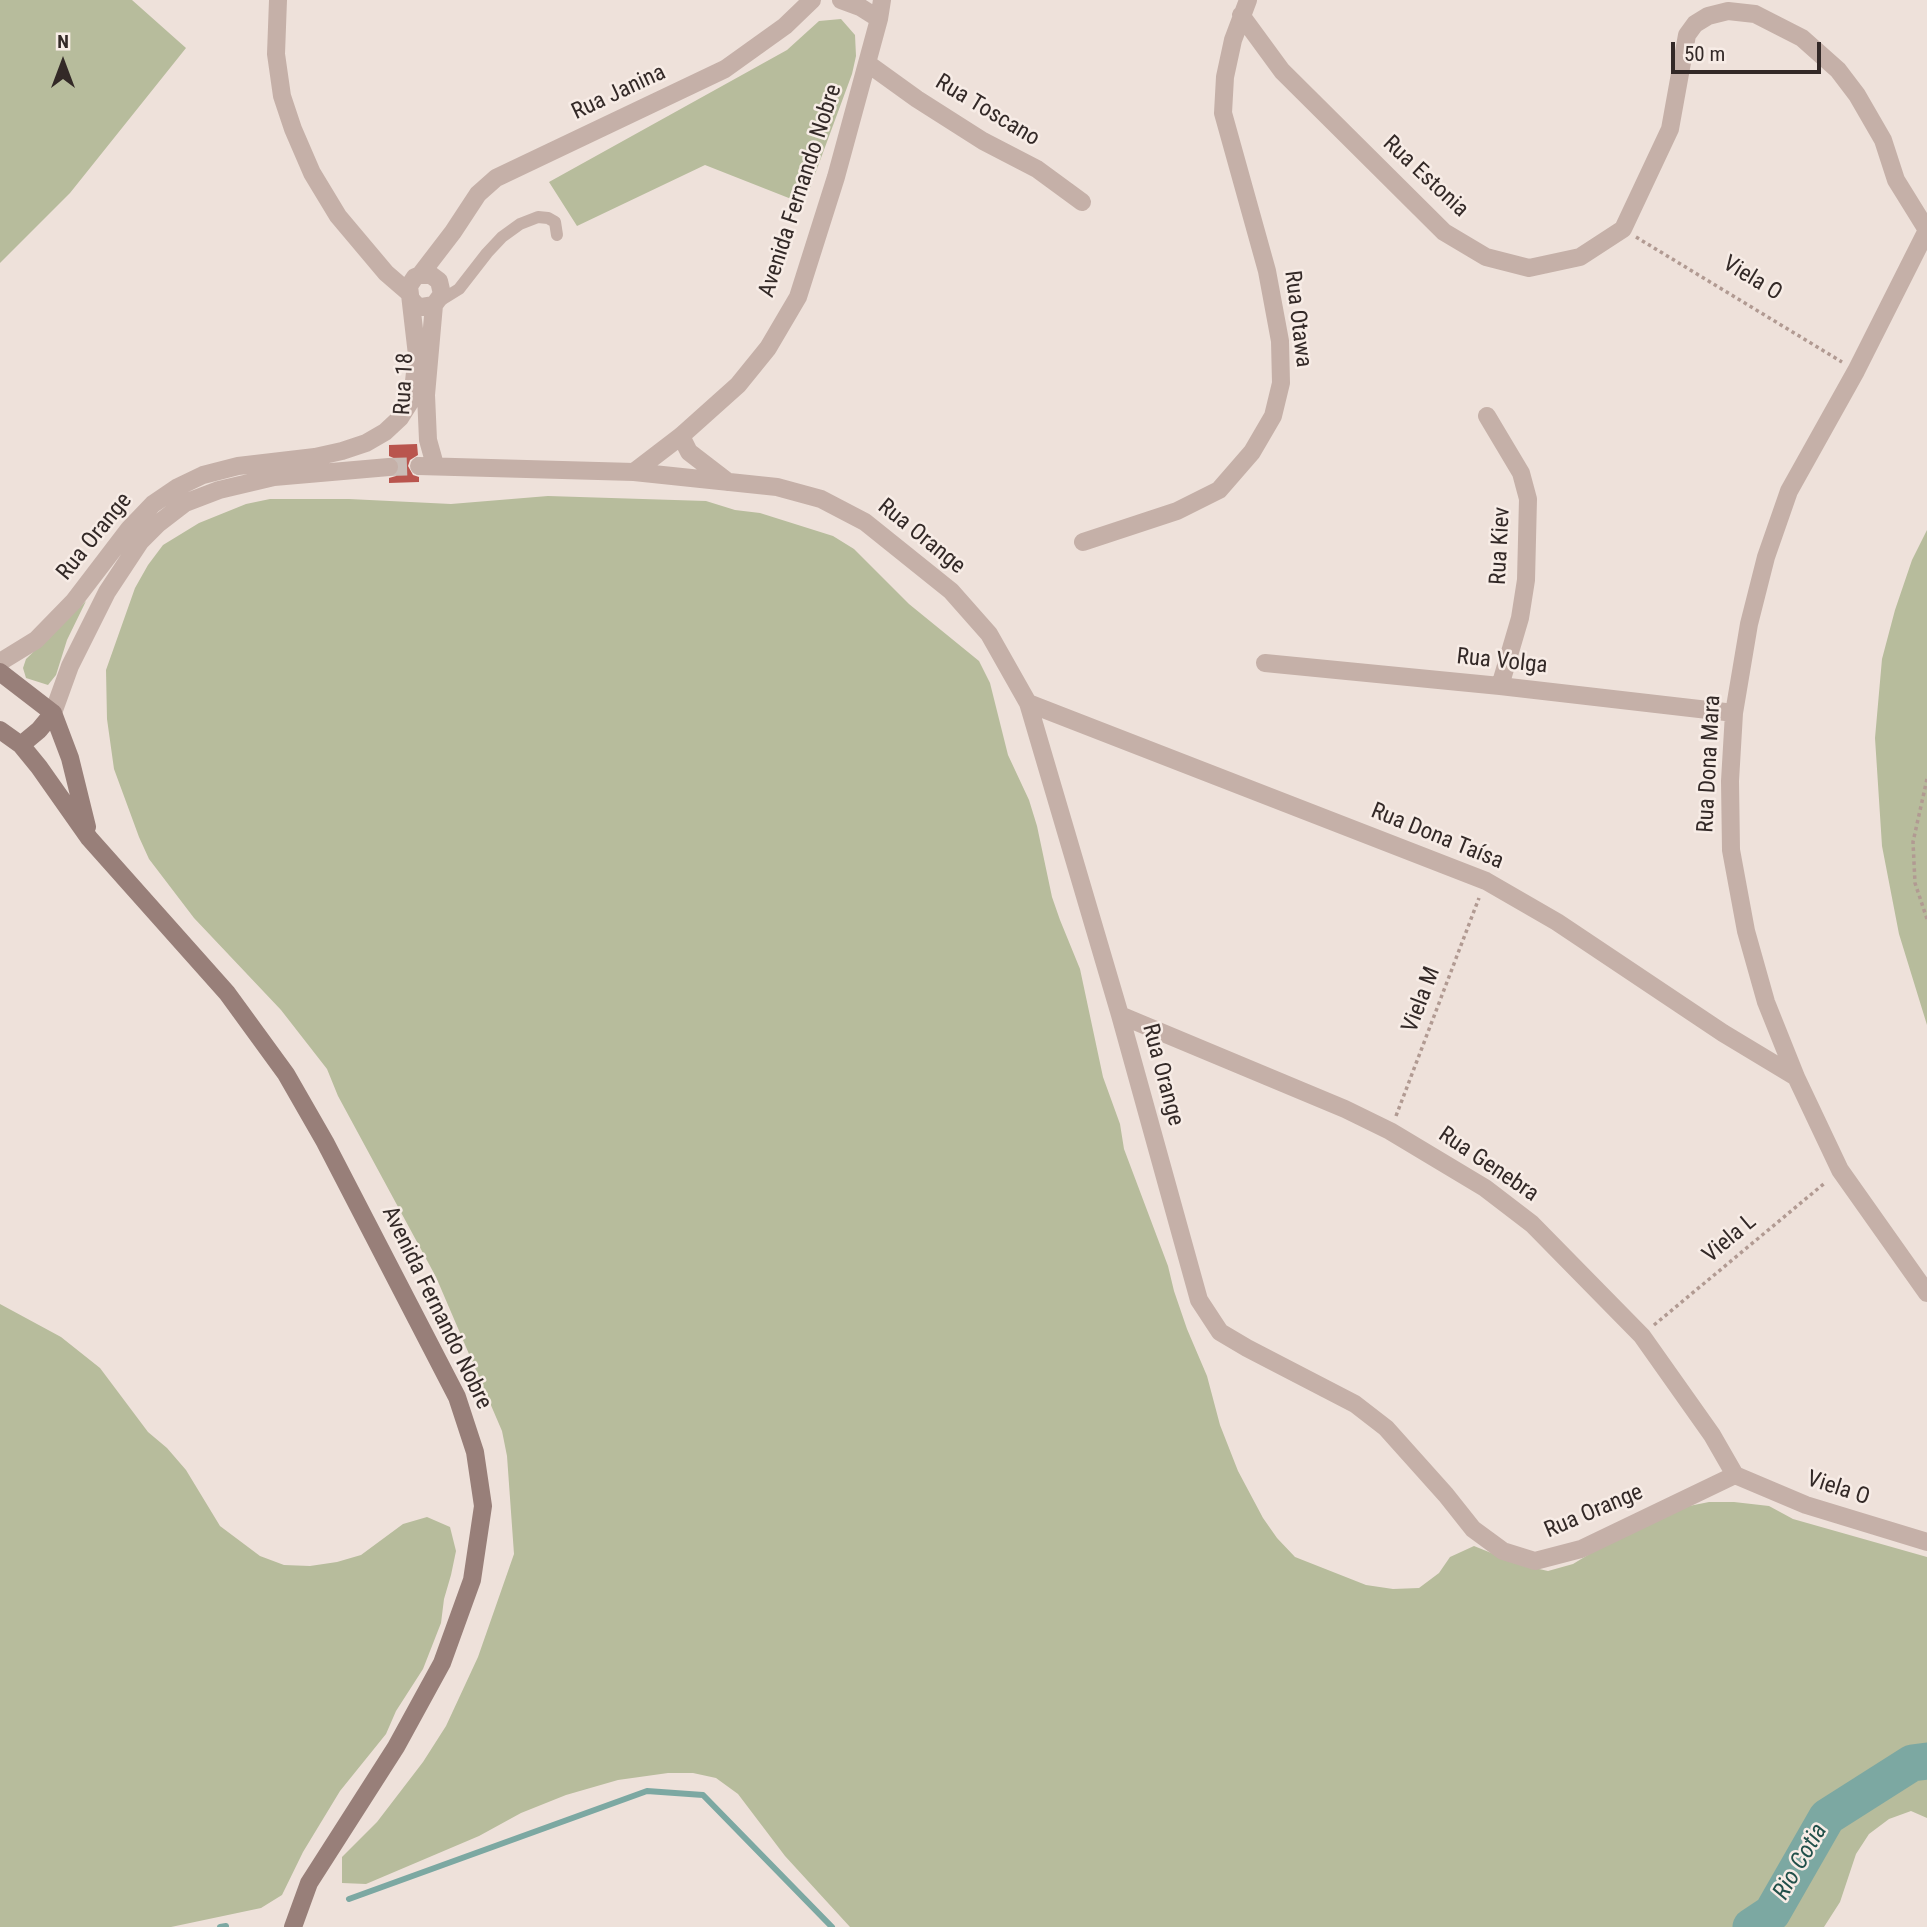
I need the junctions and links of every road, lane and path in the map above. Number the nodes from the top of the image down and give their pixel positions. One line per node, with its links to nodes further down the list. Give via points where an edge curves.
1 (278, 0): 13 (street, via 276,54 282,96 312,173 338,216 368,252)
2 (812, 0): 11 (street, Rua Janina, via 785,26 725,69 496,178 478,194)
3 (841, 0): 6 (street)
4 (882, 0): 6 (street, Avenida Fernando Nobre)
5 (1245, 7): 9 (street, Rua Estonia, via 1282,71 1444,232 1486,257 1529,268 1580,257); 22 (street, Rua Otawa, via 1225,77 1223,113 1267,271 1280,341 1281,383 1273,416 1252,452 1219,490 1177,511)
6 (879, 19): 7 (street, Avenida Fernando Nobre)
7 (867, 62): 8 (street, Rua Toscano, via 917,99 982,141 1037,169); 18 (street, Avenida Fernando Nobre, via 798,297 768,348 738,385)
8 (1082, 202)
9 (1623, 229): 10 (street, via 1670,129 1687,35 1708,16 1728,11 1755,14 1802,38 1838,70 1883,139 1896,180); 15 (path, Viela O)
10 (1927, 230): 15 (street, Rua Dona Mara)
11 (453, 232): 13 (street, Rua Janina); 14 (street, Rua Janina)
12 (557, 235): 14 (lane, via 555,222 548,218 538,216 520,223 487,253 459,289)
13 (413, 286): 14 (street, via 417,306); 14 (street, via 430,275); 17 (street, Rua 18, via 417,355 412,399)
14 (438, 298): 20 (street, Rua 18, via 426,395 427,465)
15 (1856, 370): 29 (street, Rua Dona Mara, via 1789,491 1756,597)
16 (1487, 416): 26 (street, Rua Kiev, via 1521,473 1528,499 1526,580)
17 (400, 418): 23 (street, Rua Orange, via 366,443 342,451 237,466 178,487 129,529 74,601 36,640)
18 (681, 436): 20 (street, Avenida Fernando Nobre); 21 (street, via 689,452)
19 (389, 467): 28 (street, Rua Orange, via 274,477 185,503 140,542 107,592)
20 (634, 472): 21 (street, Rua Orange)
21 (731, 484): 27 (street, Rua Orange, via 777,487 821,499 865,522 959,600 989,634)
22 (1083, 542)
23 (0, 662)
24 (1265, 663): 26 (street, Rua Volga)
25 (0, 672): 28 (main road)
26 (1500, 686): 29 (street, Rua Volga)
27 (1028, 703): 34 (street, Rua Dona Taísa); 36 (street, Rua Orange)
28 (53, 713): 31 (main road); 33 (main road, Avenida Fernando Nobre, via 70,758)
29 (1734, 713): 37 (street, Rua Dona Mara, via 1731,850 1766,1002)
30 (0, 730): 31 (main road, Avenida Fernando Nobre)
31 (21, 745): 33 (main road, Avenida Fernando Nobre)
32 (1927, 779): 35 (path, via 1913,863)
33 (89, 838): 44 (main road, Avenida Fernando Nobre, via 227,993 286,1074 457,1397 475,1452 484,1506 472,1580 443,1663 396,1747 309,1883)
34 (1486, 881): 37 (street, Rua Dona Taísa); 38 (path, Viela M)
35 (1927, 919)
36 (1120, 1015): 38 (street, Rua Genebra); 42 (street, Rua Orange, via 1199,1300 1220,1332 1355,1404 1386,1428 1473,1529 1503,1551 1535,1561 1581,1549)
37 (1796, 1077): 39 (street, Rua Dona Mara)
38 (1390, 1131): 41 (street, Rua Genebra, via 1485,1188 1532,1224)
39 (1840, 1170): 40 (street, Rua Dona Mara); 41 (path, Viela L)
40 (1927, 1293)
41 (1642, 1335): 42 (street, Rua Genebra)
42 (1735, 1475): 43 (street, Viela O, via 1806,1506)
43 (1927, 1542)
44 (293, 1927)

